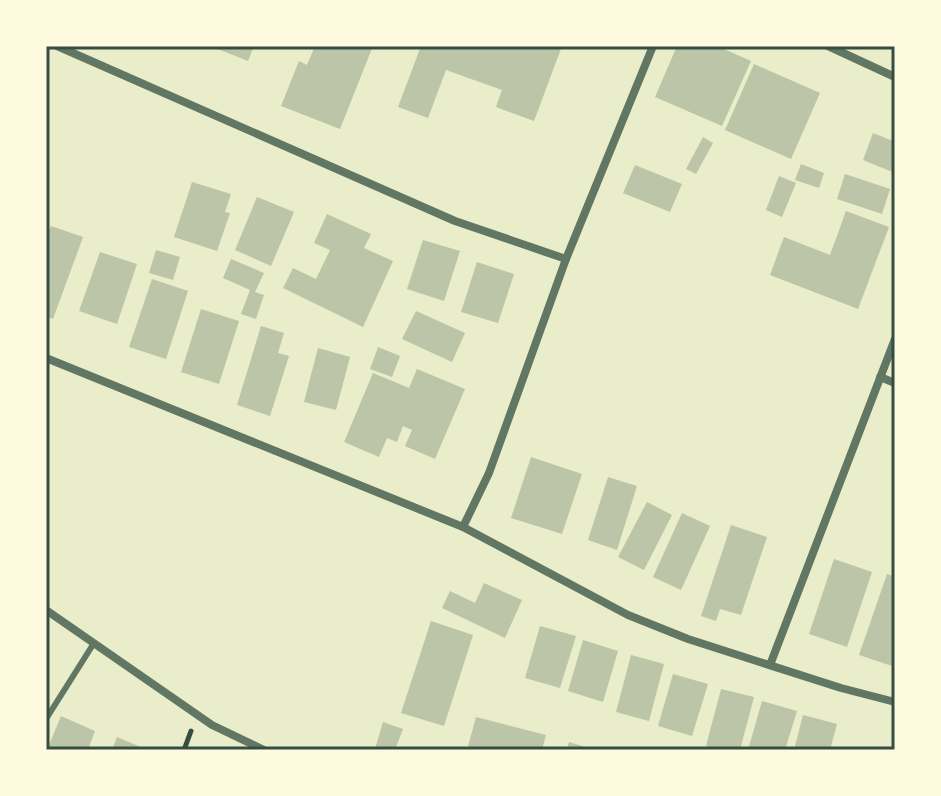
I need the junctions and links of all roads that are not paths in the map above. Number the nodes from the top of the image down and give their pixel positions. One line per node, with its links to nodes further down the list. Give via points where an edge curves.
1 (57, 46): 5 (street, via 455,221)
2 (653, 46): 5 (street)
3 (828, 46): 4 (street)
4 (895, 77)
5 (566, 259): 10 (street, via 489,473)
6 (895, 339): 8 (street)
7 (46, 358): 10 (street)
8 (880, 377): 9 (street); 13 (street)
9 (895, 383)
10 (463, 527): 13 (street, via 628,615)
11 (46, 610): 12 (street)
12 (94, 643): 15 (lane); 16 (street, via 212,725)
13 (770, 665): 14 (street)
14 (895, 702)
15 (46, 719)
16 (264, 750)

